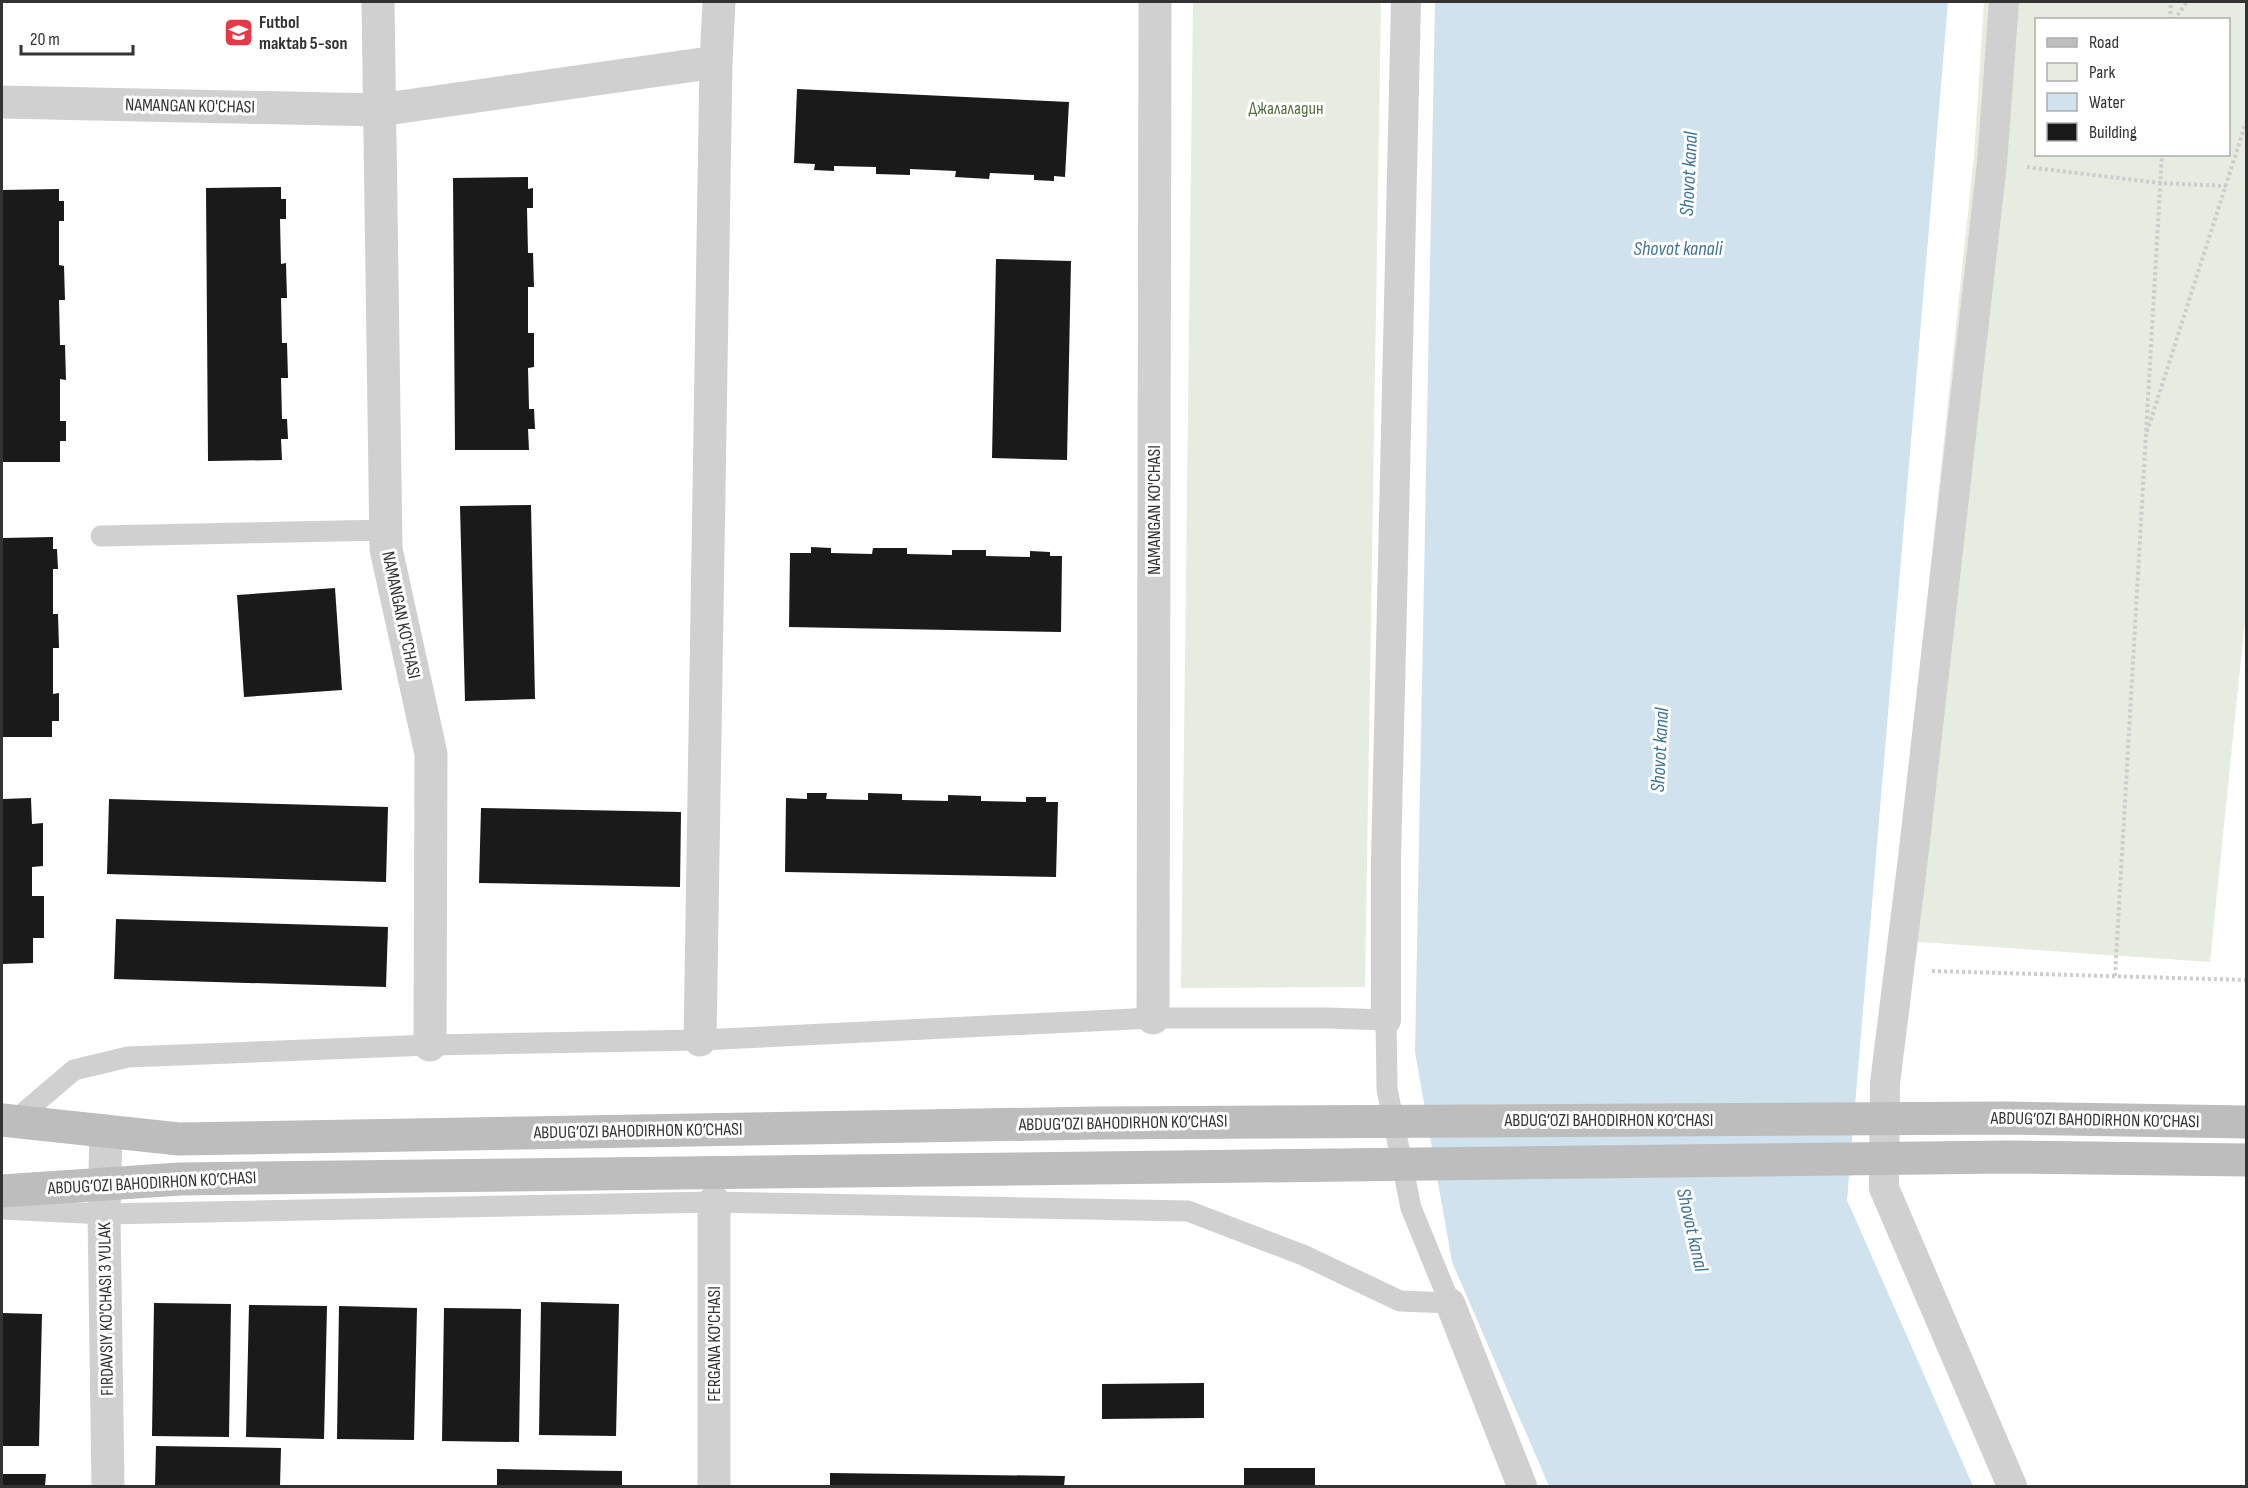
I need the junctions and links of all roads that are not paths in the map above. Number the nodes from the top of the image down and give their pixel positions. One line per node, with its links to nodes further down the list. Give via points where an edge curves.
1 (378, 2): 8 (street, NAMANGAN KO'CHASI)
2 (719, 2): 6 (street)
3 (1155, 2): 11 (street, NAMANGAN KO'CHASI)
4 (1406, 2): 12 (street, via 1386,860)
5 (2004, 2): 27 (street, via 1992,163 1885,1083 1884,1188)
6 (716, 62): 8 (street, NAMANGAN KO'CHASI); 13 (street)
7 (2, 102): 8 (street, NAMANGAN KO'CHASI)
8 (379, 110): 9 (street, NAMANGAN KO'CHASI)
9 (385, 530): 10 (lane); 14 (street, NAMANGAN KO'CHASI, via 431,754)
10 (101, 536)
11 (1153, 1018): 12 (lane); 13 (lane)
12 (1386, 1020): 23 (lane, via 1387,1089 1411,1208)
13 (700, 1040): 14 (lane)
14 (430, 1045): 15 (lane, via 128,1057 74,1070)
15 (8, 1121): 17 (main road, ABDUG’OZI BAHODIRHON KO’CHASI)
16 (2247, 1122): 17 (main road, ABDUG’OZI BAHODIRHON KO’CHASI, via 2007,1118 1096,1123 179,1139)
17 (106, 1131): 20 (street, FIRDAVSIY KO'CHASI 3 YULAK)
18 (2247, 1160): 20 (main road, ABDUG’OZI BAHODIRHON KO’CHASI, via 2007,1157 180,1179)
19 (2, 1191): 20 (main road, ABDUG’OZI BAHODIRHON KO’CHASI)
20 (105, 1199): 21 (lane); 22 (lane); 24 (street, FIRDAVSIY KO'CHASI 3 YULAK)
21 (714, 1202): 23 (lane, via 1188,1211 1303,1255 1400,1300); 25 (street, FERGANA KO'CHASI)
22 (2, 1209)
23 (1450, 1303): 26 (street)
24 (108, 1486)
25 (714, 1486)
26 (1522, 1486)
27 (2012, 1486)

